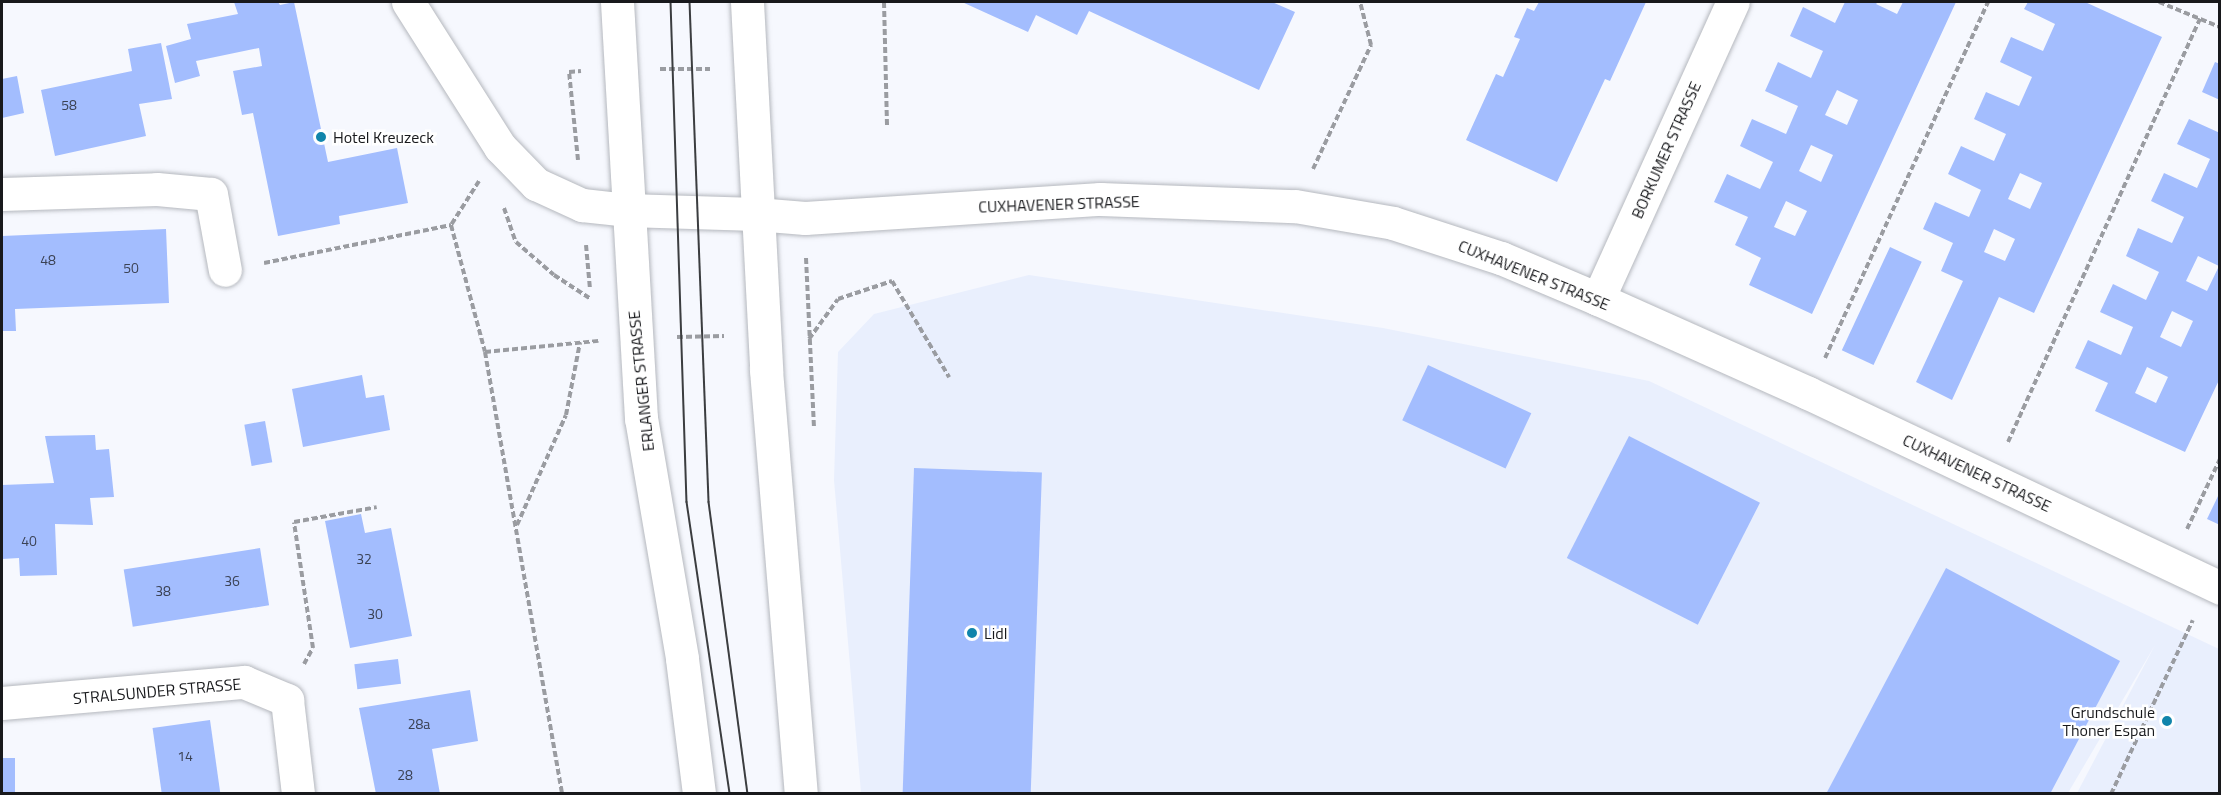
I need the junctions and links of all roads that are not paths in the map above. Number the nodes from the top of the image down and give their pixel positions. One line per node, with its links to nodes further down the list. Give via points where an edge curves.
1 (408, 2): 6 (street, CUXHAVENER STRASSE, via 500,147 536,184 564,199)
2 (617, 2): 6 (street, ERLANGER STRASSE)
3 (747, 2): 7 (street)
4 (1733, 2): 9 (street, BORKUMER STRASSE)
5 (2, 194): 8 (street, via 157,189 211,194)
6 (627, 210): 7 (street, CUXHAVENER STRASSE); 13 (street, ERLANGER STRASSE, via 641,418 680,648)
7 (756, 214): 9 (street, CUXHAVENER STRASSE, via 805,218 1101,199 1295,206 1393,224 1501,258); 14 (street)
8 (225, 270)
9 (1598, 299): 10 (street, CUXHAVENER STRASSE, via 1808,393)
10 (2215, 586)
11 (2, 703): 12 (street, STRALSUNDER STRASSE, via 244,682 287,700)
12 (298, 794)
13 (699, 794)
14 (801, 794)

